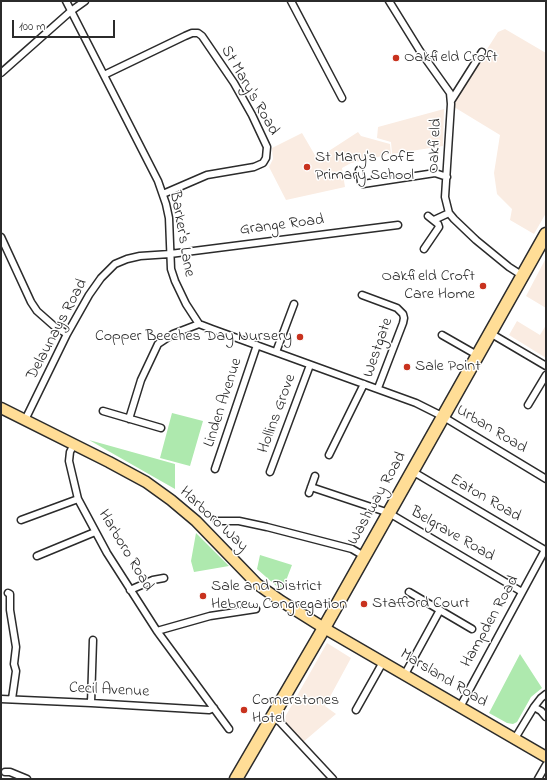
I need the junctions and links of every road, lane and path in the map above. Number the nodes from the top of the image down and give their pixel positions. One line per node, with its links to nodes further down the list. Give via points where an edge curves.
1 (66, 1): 5 (street, Barker's Lane)
2 (85, 1): 5 (street)
3 (291, 1): 9 (street)
4 (389, 1): 10 (street, Oakfield, via 420,51 448,89)
5 (71, 11): 7 (street); 8 (street, Barker's Lane)
6 (482, 52): 10 (street)
7 (1, 73)
8 (104, 75): 13 (street, Barker's Lane); 13 (street, St Mary's Road, via 185,36 198,33 234,83 252,115 267,147 263,163 254,167 207,175)
9 (342, 98)
10 (451, 101): 12 (street, Oakfield)
11 (359, 170): 12 (street, via 363,184 435,173)
12 (447, 177): 14 (street, Oakfield, via 445,197)
13 (163, 194): 21 (street, Barker's Lane, via 168,218)
14 (449, 213): 16 (street); 22 (street, via 476,240)
15 (428, 216): 16 (street)
16 (434, 220): 20 (street, via 438,227)
17 (398, 225): 21 (street, Grange Road)
18 (546, 234): 22 (highway, Washway Road)
19 (1, 237): 27 (street, via 37,311)
20 (424, 250)
21 (170, 254): 25 (street, Barker's Lane, via 175,281); 27 (street, Delaunays Road, via 140,256 115,264 101,278)
22 (523, 276): 26 (highway, Washway Road)
23 (362, 295): 36 (street, Westgate, via 397,308 404,318)
24 (294, 304): 30 (street)
25 (199, 324): 29 (street); 41 (street, via 173,334 158,344)
26 (490, 333): 31 (highway, Washway Road); 33 (street)
27 (67, 334): 42 (street, Delaunays Road)
28 (442, 335): 31 (street)
29 (257, 345): 30 (street); 46 (street, Linden Avenue)
30 (276, 352): 32 (street)
31 (477, 355): 40 (highway, Washway Road)
32 (310, 365): 35 (street); 48 (street, Hollins Grove)
33 (546, 366)
34 (546, 375): 37 (street)
35 (364, 384): 36 (street); 45 (street)
36 (378, 388): 40 (street)
37 (528, 405)
38 (1, 408): 42 (main road)
39 (103, 411): 41 (street)
40 (442, 416): 47 (highway, Washway Road); 50 (street, Urban Road)
41 (129, 419): 43 (street)
42 (25, 420): 44 (main road)
43 (161, 428)
44 (74, 444): 51 (street, Harboro Road, via 69,460); 66 (main road, Harboro Way, via 159,490 208,532 257,584)
45 (329, 455)
46 (216, 469)
47 (412, 471): 52 (highway, Washway Road); 56 (street, Eaton Road)
48 (270, 472)
49 (315, 476): 52 (street, Belgrave Road, via 310,490)
50 (546, 479)
51 (78, 499): 53 (street); 55 (street, Harboro Road)
52 (389, 513): 58 (highway, Washway Road); 62 (street, Belgrave Road)
53 (21, 520)
54 (217, 521): 58 (street, via 267,526 352,549)
55 (95, 532): 57 (street); 60 (street, Harboro Road)
56 (545, 550): 62 (street, Hampden Road)
57 (37, 556)
58 (364, 556): 66 (highway, Washway Road)
59 (164, 578): 60 (street)
60 (130, 590): 68 (street, Harboro Road)
61 (409, 592): 65 (street)
62 (522, 592): 76 (street, Hampden Road)
63 (16, 597): 74 (street, via 9,594 16,647)
64 (256, 609): 68 (street, via 210,616)
65 (440, 610): 67 (street); 71 (street)
66 (324, 628): 70 (main road, Marsland Road); 80 (highway, Washway Road)
67 (472, 629)
68 (157, 631): 78 (street, Harboro Road)
69 (92, 640): 75 (street)
70 (383, 662): 71 (main road, Marsland Road); 79 (street)
71 (405, 674): 76 (main road, Marsland Road)
72 (546, 694): 77 (street)
73 (1, 699): 74 (street, Cecil Avenue)
74 (12, 700): 75 (street, Cecil Avenue)
75 (91, 702): 78 (street, Cecil Avenue, via 209,710)
76 (460, 707): 83 (main road, Marsland Road)
77 (534, 707): 81 (street); 83 (street)
78 (214, 708): 82 (street, Harboro Road)
79 (356, 710)
80 (272, 717): 88 (highway, Washway Road); 89 (street, via 280,722)
81 (546, 717)
82 (229, 729)
83 (514, 740): 84 (main road, Marsland Road)
84 (546, 757)
85 (546, 765): 90 (street)
86 (5, 772): 87 (street)
87 (28, 779)
88 (236, 779)
89 (333, 779)
90 (538, 779)

